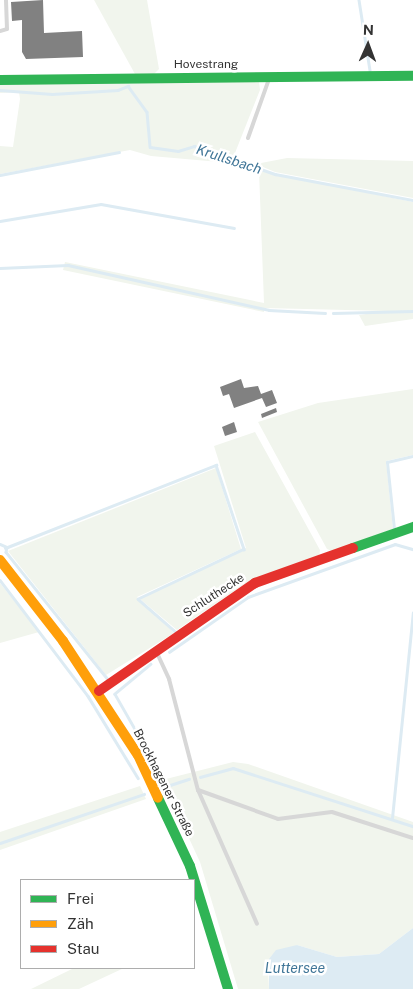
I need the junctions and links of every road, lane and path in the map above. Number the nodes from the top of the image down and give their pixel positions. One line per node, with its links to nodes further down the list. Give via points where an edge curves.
1 (6, 0): 2 (lane, via 7,29)
2 (0, 31)
3 (413, 76): 4 (street, Hovestrang)
4 (270, 77): 5 (street, Hovestrang); 6 (lane)
5 (0, 80)
6 (248, 138)
7 (413, 527): 9 (street, Schluthecke, via 255,583)
8 (0, 560): 10 (street, Brockhagener Straße)
9 (156, 650): 10 (street, Schluthecke); 11 (lane, via 169,679)
10 (98, 692): 13 (street, Brockhagener Straße, via 138,754 171,821)
11 (198, 790): 12 (lane, via 278,819 332,812); 15 (lane)
12 (413, 838)
13 (194, 879)
14 (195, 882): 16 (street, Brockhagener Straße, via 208,915)
15 (257, 924)
16 (228, 989)

